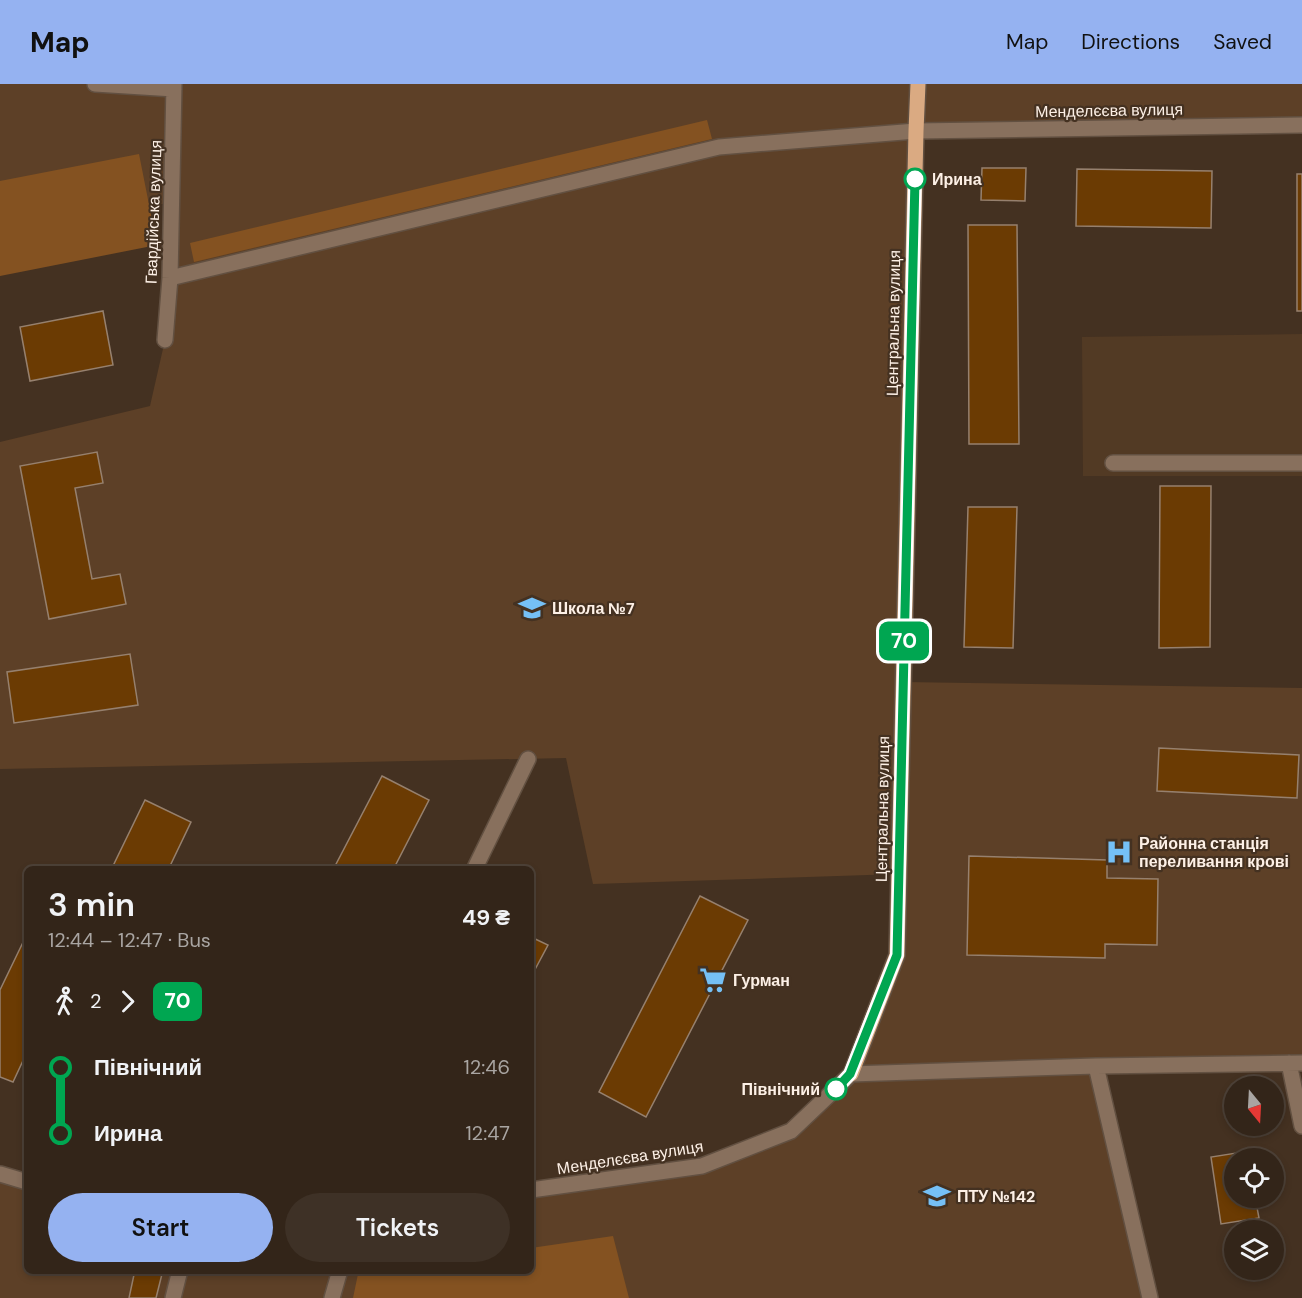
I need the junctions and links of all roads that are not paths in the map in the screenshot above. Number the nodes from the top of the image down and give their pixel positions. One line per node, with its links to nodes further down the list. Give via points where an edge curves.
1 (95, 84): 3 (street)
2 (918, 84): 5 (main road, Центральна вулиця)
3 (174, 86): 6 (street, Гвардійська вулиця)
4 (1302, 125): 5 (street, Менделєєва вулиця)
5 (916, 131): 6 (street, Менделєєва вулиця, via 719,147); 14 (main road, Центральна вулиця, via 897,955)
6 (170, 278): 7 (street, Гвардійська вулиця)
7 (165, 340)
8 (1113, 463): 9 (street)
9 (1302, 463)
10 (528, 759): 11 (street)
11 (476, 866)
12 (1295, 1063): 13 (street); 15 (street)
13 (1096, 1066): 14 (street); 23 (street)
14 (850, 1074): 18 (street, Менделєєва вулиця, via 791,1131 702,1166)
15 (1302, 1126)
16 (0, 1174): 17 (street)
17 (24, 1181)
18 (534, 1190)
19 (179, 1274): 21 (street)
20 (339, 1274): 22 (street)
21 (173, 1298)
22 (332, 1298)
23 (1150, 1298)

